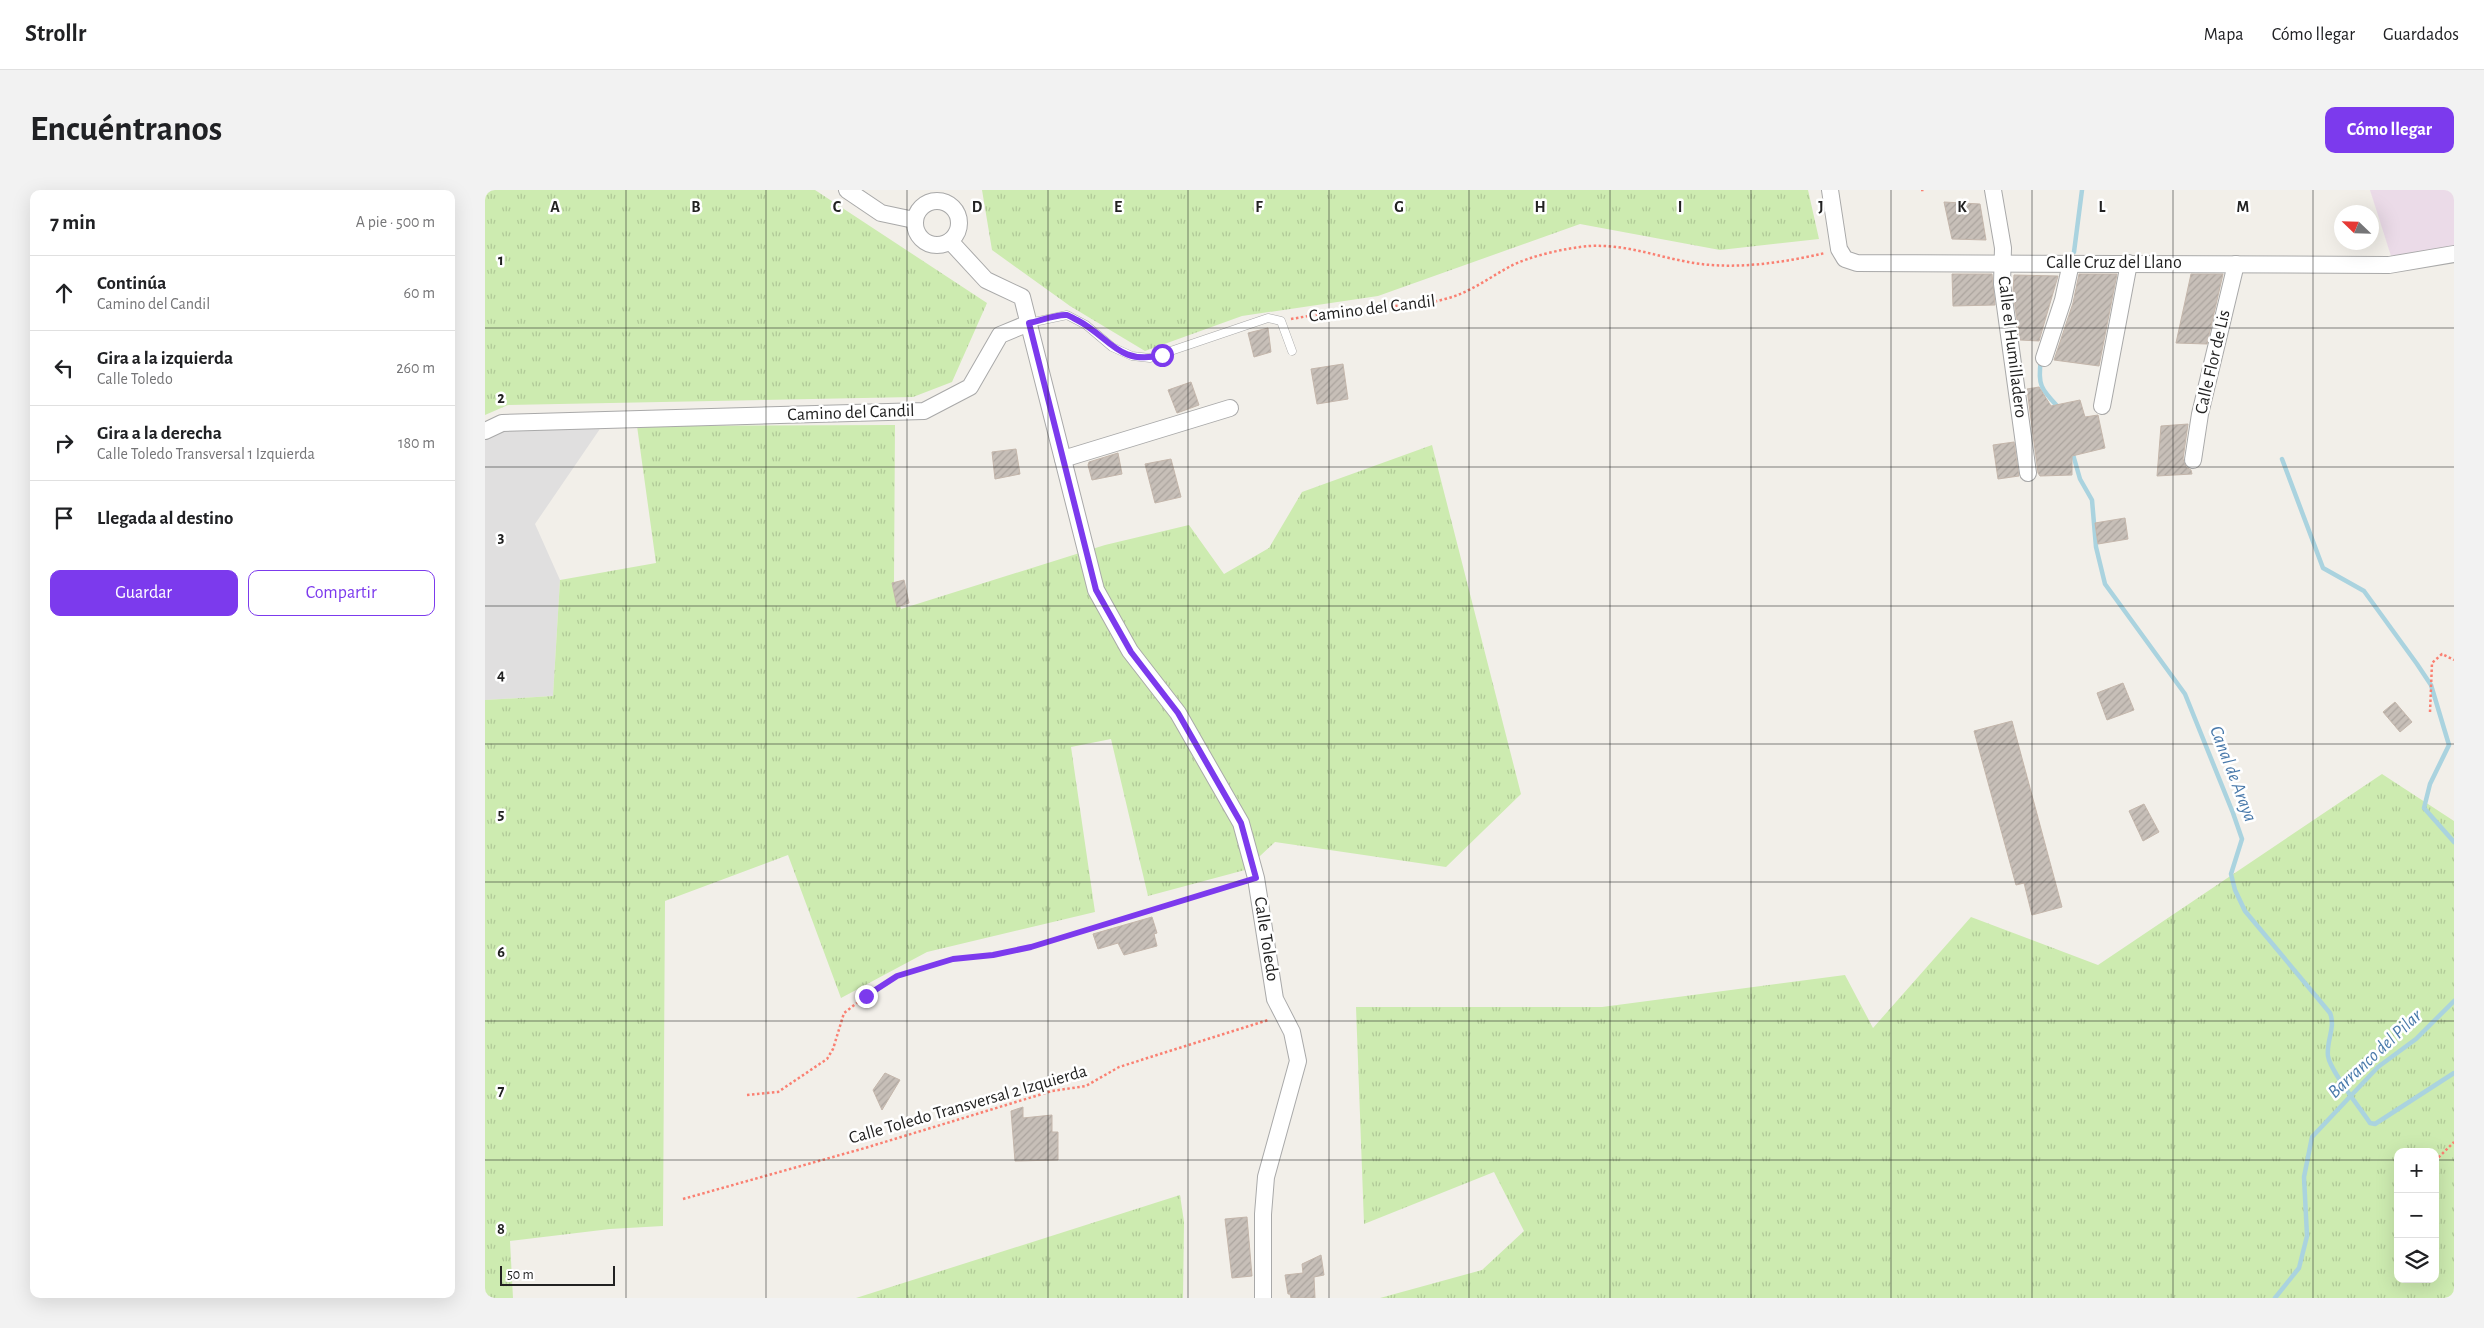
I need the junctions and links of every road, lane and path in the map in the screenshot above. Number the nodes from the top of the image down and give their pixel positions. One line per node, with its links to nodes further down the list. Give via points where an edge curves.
1 (847, 190): 7 (street, via 881,213)
2 (1830, 190): 9 (street)
3 (1921, 190): 4 (path)
4 (1926, 190)
5 (1993, 190): 11 (street, Calle el Humilladero)
6 (945, 195): 7 (street, via 918,209); 8 (street, via 959,217 959,230)
7 (914, 220): 8 (street, via 918,235 929,244 940,245)
8 (950, 241): 16 (street, Calle Toledo, via 986,280 1022,297)
9 (1839, 249): 11 (street, Calle Cruz del Llano, via 1845,259 1857,263); 15 (path, Camino del Candil, via 1792,259 1725,266 1700,264 1626,246 1589,246 1558,251 1511,266 1469,292 1445,299 1416,306 1363,308)
10 (2454, 254): 14 (street, Calle Cruz del Llano, via 2389,264)
11 (2003, 263): 12 (street, Calle Cruz del Llano); 24 (street, Calle el Humilladero, via 2002,284)
12 (2071, 263): 13 (street, Calle Cruz del Llano); 18 (street, via 2063,300)
13 (2129, 264): 14 (street, Calle Cruz del Llano); 19 (street)
14 (2237, 264): 23 (street, Calle Flor de Lis, via 2200,414)
15 (1281, 321): 16 (lane, Camino del Candil, via 1259,320 1150,358 1132,356 1112,347 1086,325 1067,315); 17 (lane, Camino del Candil)
16 (1029, 323): 21 (street, Camino del Candil, via 999,335 970,387 923,411 502,423); 22 (street, Calle Toledo)
17 (1292, 351)
18 (2043, 358)
19 (2102, 406)
20 (1230, 408): 22 (street)
21 (485, 431)
22 (1063, 460): 27 (street, Calle Toledo, via 1096,590 1131,652 1178,713 1241,823)
23 (2193, 460)
24 (2029, 474)
25 (2454, 660): 26 (path, via 2442,654 2432,663)
26 (2430, 712)
27 (1256, 878): 28 (street, Calle Toledo, via 1275,999); 29 (path, via 1031,947 953,959 897,976 844,1012 827,1059 778,1092)
28 (1283, 1016): 32 (path, Calle Toledo Transversal 2 Izquierda, via 1119,1067 1086,1086 1052,1091); 33 (street, Calle Toledo, via 1293,1032 1299,1061 1266,1177)
29 (747, 1095)
30 (2454, 1142): 31 (path)
31 (2439, 1157)
32 (683, 1199)
33 (1263, 1298)

